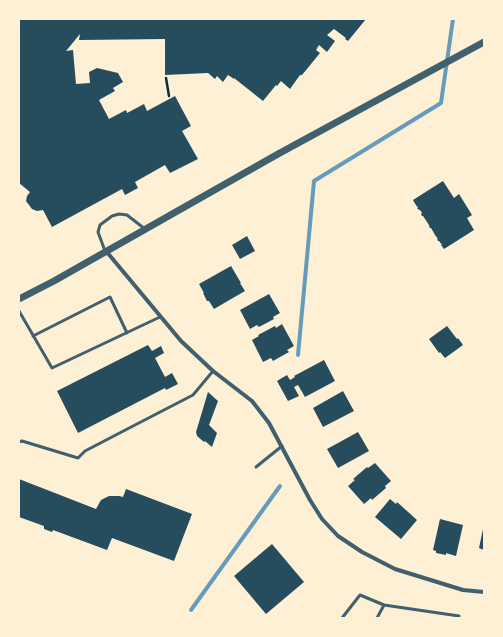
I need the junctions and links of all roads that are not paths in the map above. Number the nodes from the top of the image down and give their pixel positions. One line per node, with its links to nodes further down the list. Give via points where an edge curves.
1 (484, 42): 2 (street)
2 (145, 229): 3 (street); 3 (lane, via 127,215 112,216 100,225 98,232)
3 (106, 251): 4 (street); 6 (street)
4 (19, 300)
5 (19, 311): 8 (lane)
6 (160, 317): 7 (lane); 9 (street)
7 (127, 333): 8 (lane, via 52,368); 8 (lane, via 110,297)
8 (33, 336)
9 (213, 371): 10 (lane, via 193,395 85,451 78,458); 11 (street, via 252,401)
10 (19, 442)
11 (282, 446): 12 (lane); 13 (street, via 322,520 338,536 395,569 464,590)
12 (256, 467)
13 (484, 592)
14 (384, 605): 15 (lane); 16 (lane, via 360,595); 17 (lane)
15 (459, 616)
16 (342, 618)
17 (377, 618)

